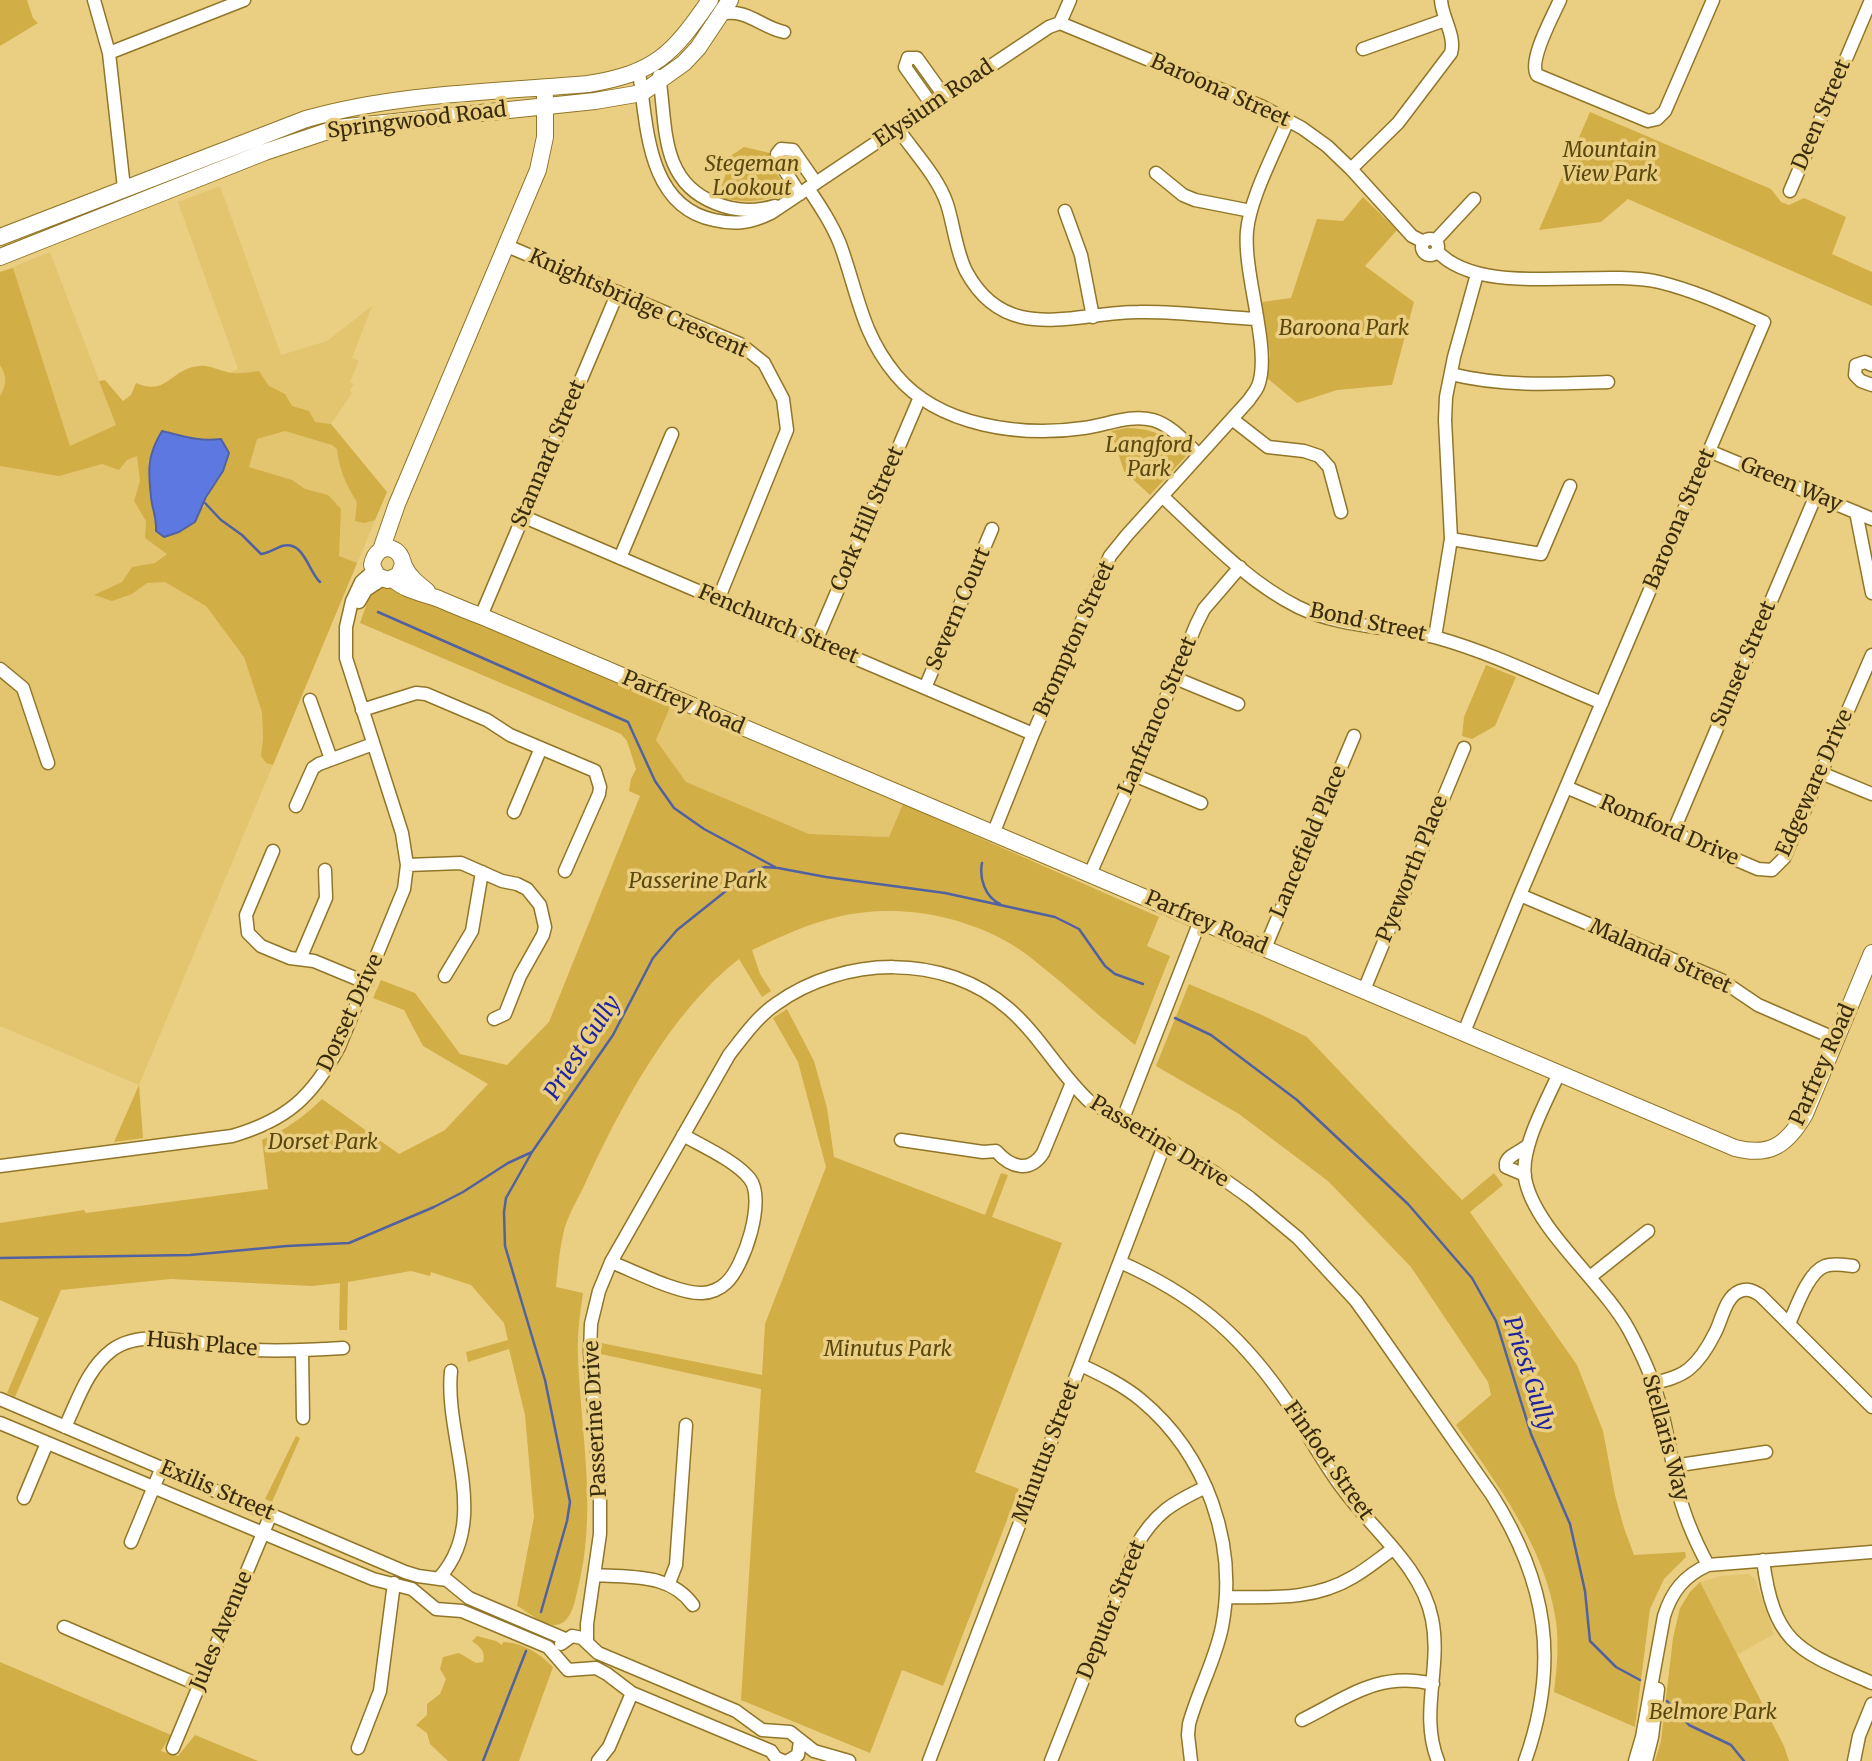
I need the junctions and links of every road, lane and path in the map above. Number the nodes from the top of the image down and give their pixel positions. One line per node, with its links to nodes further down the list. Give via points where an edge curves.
1 (94, 0): 17 (street)
2 (244, 0): 17 (street)
3 (710, 0): 18 (main road, Springwood Road, via 685,37)
4 (730, 0): 11 (main road, Springwood Road)
5 (741, 0): 12 (street)
6 (1070, 0): 14 (street)
7 (1441, 0): 13 (street)
8 (1560, 0): 9 (street, via 1534,70 1543,79 1648,121 1665,111)
9 (1713, 0)
10 (1871, 0): 35 (street, Deen Street)
11 (720, 14): 12 (street); 20 (main road, Springwood Road, via 698,48)
12 (749, 15): 15 (street)
13 (1445, 20): 16 (street); 30 (street, via 1453,44 1451,54 1388,134)
14 (1060, 23): 23 (street, Elysium Road); 27 (street, Baroona Street)
15 (784, 32)
16 (1363, 49)
17 (109, 53): 33 (street)
18 (656, 62): 19 (main road, Springwood Road); 20 (street, Elysium Road)
19 (639, 72): 21 (main road, Springwood Road, via 620,79); 22 (street, Elysium Road)
20 (660, 82): 22 (main road, Springwood Road); 37 (street, Elysium Road, via 670,154 695,192 734,209 764,209)
21 (551, 87): 24 (main road); 33 (main road, Springwood Road, via 343,108)
22 (642, 93): 24 (main road, Springwood Road); 37 (street, Elysium Road, via 654,163 681,205 709,219 744,223)
23 (945, 97): 25 (street, Elysium Road); 25 (street, via 917,58 908,58 905,67)
24 (551, 105): 26 (main road, Springwood Road); 29 (main road); 31 (main road, via 553,140)
25 (932, 105): 28 (street, Elysium Road)
26 (513, 108): 29 (main road); 43 (main road, Springwood Road, via 323,132)
27 (1288, 120): 30 (street, Baroona Street); 39 (street, Brompton Street)
28 (898, 129): 34 (street, Elysium Road); 46 (street, via 947,203 966,271 993,304 1035,321)
29 (545, 137): 31 (main road)
30 (1351, 169): 41 (street, Baroona Street, via 1412,236)
31 (538, 170): 42 (main road)
32 (1156, 173): 39 (street, via 1195,200)
33 (124, 188): 40 (main road, Springwood Road)
34 (808, 188): 37 (street, Elysium Road); 52 (street, via 839,243 859,311 877,349)
35 (1790, 191)
36 (1474, 199): 41 (street)
37 (788, 202)
38 (1065, 211): 46 (street, via 1084,267)
39 (1251, 211): 47 (street, Brompton Street, via 1247,259)
40 (0, 237)
41 (1432, 245): 44 (street, Baroona Street, via 1448,262)
42 (507, 246): 45 (street, Knightsbridge Crescent); 66 (main road, via 392,516)
43 (0, 257)
44 (1477, 274): 49 (street); 55 (street, Baroona Street, via 1510,279 1627,277 1659,282 1765,321)
45 (618, 292): 62 (street, Stannard Street); 72 (street, Knightsbridge Crescent, via 740,344 764,363 783,399 787,430)
46 (1093, 317): 47 (street, via 1138,312)
47 (1256, 319): 53 (street, Brompton Street, via 1262,354 1258,386)
48 (1872, 365): 51 (street, via 1856,365 1855,375)
49 (1451, 374): 50 (street, via 1495,383); 65 (street, via 1445,420)
50 (1608, 383)
51 (1872, 385)
52 (920, 397): 56 (street, via 949,413 1013,431 1050,433 1129,418 1151,419); 75 (street, Cork Hill Street)
53 (1232, 419): 56 (street, Brompton Street); 60 (street, via 1268,447 1319,456 1329,467)
54 (672, 434): 67 (street)
55 (1709, 451): 58 (street, Green Way); 81 (street, Baroona Street)
56 (1199, 455): 59 (street, Brompton Street)
57 (1570, 486): 65 (street, via 1541,554)
58 (1816, 495): 61 (street, Green Way); 98 (street, Sunset Street)
59 (1162, 496): 68 (street, Bond Street); 84 (street, Brompton Street, via 1110,556)
60 (1341, 512)
61 (1856, 512): 63 (street, Green Way); 70 (street)
62 (523, 516): 67 (street, Fenchurch Street); 73 (street, Stannard Street)
63 (1872, 519)
64 (992, 530): 79 (street, Severn Court)
65 (1451, 538): 74 (street)
66 (393, 555): 69 (main road, via 399,575); 69 (main road, via 372,562); 71 (main road, Parfrey Road)
67 (620, 558): 72 (street, Fenchurch Street)
68 (1240, 567): 74 (street, Bond Street, via 1281,598 1314,613); 78 (street, Lanfranco Street, via 1204,609)
69 (383, 576): 71 (main road, Parfrey Road); 83 (street, Dorset Drive, via 366,590 348,620 346,658)
70 (1872, 593)
71 (435, 598): 73 (main road, Parfrey Road)
72 (718, 600): 75 (street, Fenchurch Street)
73 (481, 617): 99 (main road, Parfrey Road)
74 (1435, 637): 81 (street, Bond Street)
75 (816, 642): 79 (street, Fenchurch Street)
76 (1872, 655): 91 (street, Edgeware Drive)
77 (0, 669): 90 (street, via 23,688)
78 (1175, 678): 82 (street); 92 (street, Lanfranco Street)
79 (925, 688): 84 (street, Fenchurch Street)
80 (310, 700): 89 (street)
81 (1602, 703): 93 (street, Baroona Street)
82 (1238, 704)
83 (362, 710): 86 (street, Dorset Drive); 87 (street, via 426,694)
84 (1033, 734): 99 (street, Brompton Street)
85 (1354, 736): 109 (street, Lancefield Place)
86 (373, 744): 89 (street); 101 (street, Dorset Drive, via 402,833)
87 (541, 748): 97 (street); 105 (street, via 589,766 600,786)
88 (1464, 748): 114 (street, Pyeworth Place)
89 (331, 759): 96 (street, via 313,768)
90 (48, 763)
91 (1821, 773): 94 (street); 103 (street, Edgeware Drive, via 1784,858)
92 (1134, 775): 95 (street); 106 (street, Lanfranco Street)
93 (1566, 787): 98 (street, Romford Drive); 107 (street, Baroona Street)
94 (1872, 794)
95 (1201, 803)
96 (296, 806)
97 (514, 812)
98 (1673, 832): 103 (street, Romford Drive, via 1758,869)
99 (993, 834): 106 (main road, Parfrey Road)
100 (273, 851): 111 (street, via 246,915 248,933 261,946)
101 (407, 865): 104 (street, via 452,862); 113 (street, Dorset Drive, via 404,889)
102 (325, 870): 111 (street, via 326,898)
103 (1772, 870)
104 (482, 872): 112 (street, via 472,931); 115 (street, via 527,889 540,905 545,927 505,1014)
105 (565, 872)
106 (1090, 874): 108 (main road, Parfrey Road)
107 (1520, 895): 116 (street, Baroona Street); 117 (street, Malanda Street, via 1721,980 1758,1005)
108 (1200, 922): 109 (main road, Parfrey Road); 120 (street)
109 (1265, 948): 114 (main road, Parfrey Road)
110 (1872, 953): 117 (main road, Parfrey Road)
111 (300, 959): 113 (street)
112 (445, 976)
113 (366, 983): 125 (street, Dorset Drive, via 328,1067 298,1105 278,1119 232,1136)
114 (1364, 990): 116 (main road, Parfrey Road)
115 (494, 1019)
116 (1464, 1032): 118 (main road, Parfrey Road)
117 (1836, 1039): 118 (main road, Parfrey Road, via 1797,1129 1763,1152 1735,1148)
118 (1559, 1073): 124 (street, Stellaris Way)
119 (1072, 1085): 120 (street, Passerine Drive); 121 (street, Passerine Drive, via 1033,1031 977,988 934,972 878,966 821,978 773,1006 729,1055); 122 (street, via 1037,1161 1030,1166 1022,1167 996,1152)
120 (1122, 1121): 123 (street, Passerine Drive)
121 (683, 1135): 128 (street, Passerine Drive); 128 (street, via 739,1168 756,1193 755,1220 735,1273 725,1285 699,1293)
122 (901, 1140)
123 (1165, 1143): 129 (street, Minutus Street); 190 (street, Passerine Drive, via 1250,1198 1332,1274 1374,1326 1512,1526 1536,1590 1543,1625 1541,1706)
124 (1528, 1145): 126 (street, Stellaris Way); 126 (street, Stellaris Way, via 1506,1163 1511,1171)
125 (0, 1166)
126 (1525, 1175): 131 (street, Stellaris Way, via 1537,1210)
127 (1648, 1231): 131 (street)
128 (611, 1262): 158 (street, Passerine Drive, via 591,1324 600,1496)
129 (1121, 1262): 135 (street, Minutus Street); 154 (street, Finfoot Street, via 1178,1290 1226,1329 1283,1396 1342,1489)
130 (1853, 1266): 132 (street, via 1822,1267 1812,1276)
131 (1590, 1277): 137 (street, Stellaris Way, via 1628,1329)
132 (1789, 1324): 137 (street, via 1760,1295 1750,1289 1739,1291 1731,1297 1715,1333 1688,1371); 139 (street)
133 (343, 1348): 134 (street, Hush Place)
134 (302, 1351): 140 (street); 143 (street, Hush Place, via 135,1339 112,1350 94,1367)
135 (1081, 1365): 149 (street, via 1123,1386 1149,1408 1177,1439); 186 (street, Minutus Street)
136 (451, 1371): 159 (street, via 449,1392 465,1513)
137 (1654, 1383): 146 (street, Stellaris Way)
138 (0, 1399): 143 (street, Exilis Street)
139 (1872, 1407)
140 (303, 1418)
141 (0, 1423): 144 (street, Exilis Street)
142 (686, 1425): 161 (street, via 676,1565)
143 (65, 1427): 147 (street, Exilis Street)
144 (47, 1443): 148 (street, Exilis Street); 150 (street)
145 (1766, 1451): 146 (street)
146 (1673, 1466): 157 (street, Stellaris Way, via 1684,1511)
147 (162, 1468): 148 (street); 151 (street, Exilis Street)
148 (154, 1487): 152 (street, Exilis Street); 153 (street)
149 (1206, 1487): 162 (street, via 1224,1540); 187 (street, Deputor Street, via 1178,1500 1147,1526)
150 (24, 1498)
151 (271, 1514): 152 (street, Jules Avenue); 159 (street, Exilis Street, via 405,1572)
152 (263, 1533): 160 (street, Exilis Street, via 373,1579); 175 (street, Jules Avenue)
153 (131, 1542)
154 (1393, 1549): 162 (street, via 1353,1578 1320,1591 1282,1598); 174 (street, Finfoot Street, via 1416,1578 1432,1619)
155 (1872, 1552): 156 (street)
156 (1763, 1560): 157 (street); 173 (street, via 1774,1615 1791,1639 1825,1662)
157 (1708, 1565): 167 (street, via 1680,1583)
158 (596, 1574): 161 (street); 164 (street, Passerine Drive)
159 (445, 1582): 163 (street, via 428,1585); 166 (street, via 454,1603); 169 (street, Exilis Street, via 470,1598)
160 (394, 1583): 163 (street, Exilis Street); 182 (street, via 380,1691)
161 (668, 1583): 165 (street)
162 (1226, 1597): 188 (street, via 1216,1654 1189,1724)
163 (425, 1598): 166 (street, Exilis Street, via 436,1609)
164 (590, 1602): 169 (street, Passerine Drive); 170 (street, Passerine Drive)
165 (693, 1605)
166 (446, 1609): 171 (street, Exilis Street, via 462,1611 548,1647)
167 (1664, 1616): 191 (street); 192 (street, via 1653,1737)
168 (64, 1626): 175 (street)
169 (569, 1638): 170 (street, Exilis Street); 171 (street, via 558,1648)
170 (589, 1645): 172 (street, via 591,1658); 179 (street, Exilis Street, via 736,1712 762,1730)
171 (558, 1658): 172 (street, Exilis Street, via 568,1670)
172 (584, 1668): 176 (street, Exilis Street, via 596,1668)
173 (1872, 1683)
174 (1433, 1684): 178 (street, via 1389,1680); 189 (street, Finfoot Street, via 1430,1737)
175 (199, 1685): 181 (street, Jules Avenue)
176 (632, 1693): 183 (street, Exilis Street); 184 (street, via 609,1747)
177 (1872, 1704): 193 (street)
178 (1302, 1720)
179 (781, 1732): 180 (street, Exilis Street, via 790,1732); 183 (street, via 773,1738)
180 (800, 1741): 183 (street, via 800,1750); 185 (street, Exilis Street, via 824,1756)
181 (173, 1748)
182 (358, 1748)
183 (786, 1759)
184 (598, 1761)
185 (849, 1761)
186 (929, 1761)
187 (1051, 1761)
188 (1191, 1761)
189 (1438, 1761)
190 (1525, 1761)
191 (1635, 1761)
192 (1646, 1761)
193 (1854, 1761)

